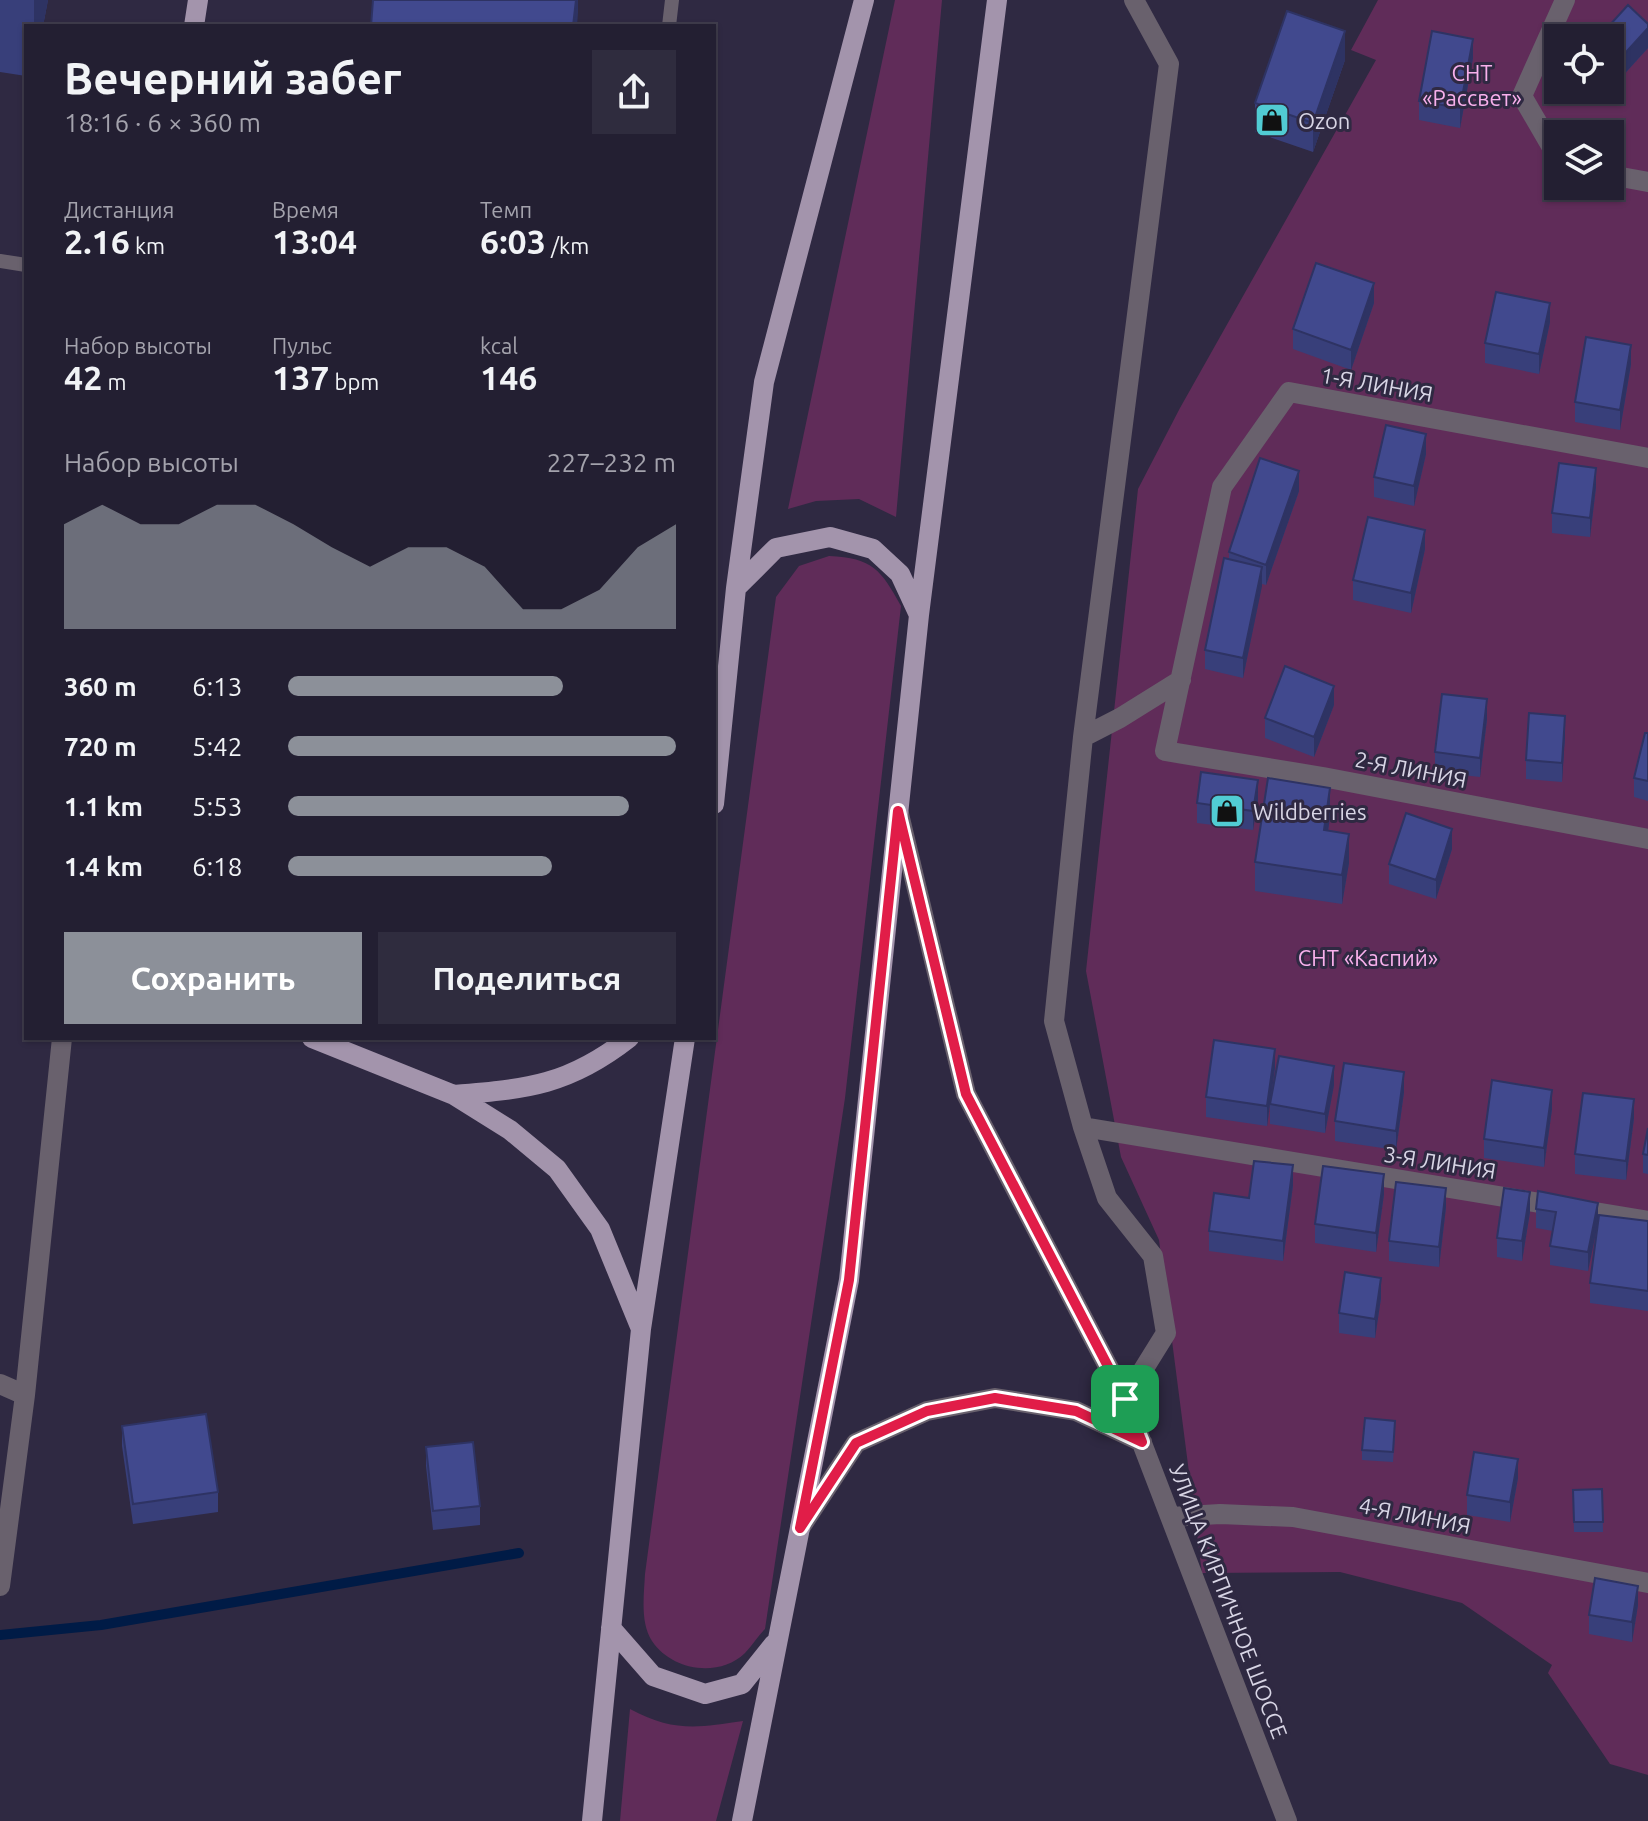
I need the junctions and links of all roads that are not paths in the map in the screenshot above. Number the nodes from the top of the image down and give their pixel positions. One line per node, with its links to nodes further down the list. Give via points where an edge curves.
1 (198, 0): 7 (main road)
2 (672, 0): 8 (lane)
3 (864, 0): 15 (main road, via 764,382)
4 (997, 0): 16 (main road)
5 (1134, 0): 18 (street, via 1169,64)
6 (1565, 0): 9 (street, via 1522,96)
7 (194, 24)
8 (669, 24)
9 (1544, 134)
10 (1624, 178): 11 (street)
11 (1648, 182)
12 (0, 261): 13 (lane)
13 (24, 265)
14 (1648, 458): 17 (street, 1-Я ЛИНИЯ, via 1289,392 1222,487)
15 (736, 588): 16 (main road, via 776,548 830,537 873,549 900,574); 20 (main road)
16 (919, 615): 21 (main road)
17 (1181, 680): 18 (street); 19 (street, 1-Я ЛИНИЯ)
18 (1083, 737): 28 (street, via 1054,1021)
19 (1165, 751): 22 (street, 2-Я ЛИНИЯ)
20 (716, 784)
21 (898, 811): 33 (street, УЛИЦА КИРПИЧНОЕ ШОССЕ, via 966,1094); 37 (main road, via 849,1280)
22 (1648, 839)
23 (62, 1040): 32 (street)
24 (317, 1040): 27 (main road)
25 (626, 1040): 27 (main road, via 601,1060 552,1083)
26 (685, 1040): 30 (main road)
27 (454, 1095): 30 (main road, via 510,1130 557,1169 600,1229)
28 (1083, 1127): 29 (street, 3-Я ЛИНИЯ); 33 (street, via 1107,1198 1153,1256 1166,1333)
29 (1648, 1221)
30 (641, 1329): 40 (main road)
31 (0, 1384): 32 (street)
32 (25, 1395): 34 (street); 39 (street)
33 (1125, 1399): 35 (street, УЛИЦА КИРПИЧНОЕ ШОССЕ)
34 (0, 1402)
35 (1142, 1442): 36 (street, УЛИЦА КИРПИЧНОЕ ШОССЕ); 37 (street, via 1076,1411 995,1398 927,1411 856,1443)
36 (1171, 1517): 38 (street, 4-Я ЛИНИЯ, via 1293,1517); 44 (street, УЛИЦА КИРПИЧНОЕ ШОССЕ)
37 (800, 1528): 41 (main road)
38 (1648, 1583)
39 (0, 1586)
40 (611, 1628): 41 (main road, via 653,1676 705,1694 742,1684); 42 (main road)
41 (778, 1641): 43 (main road)
42 (592, 1821)
43 (742, 1821)
44 (1287, 1821)

